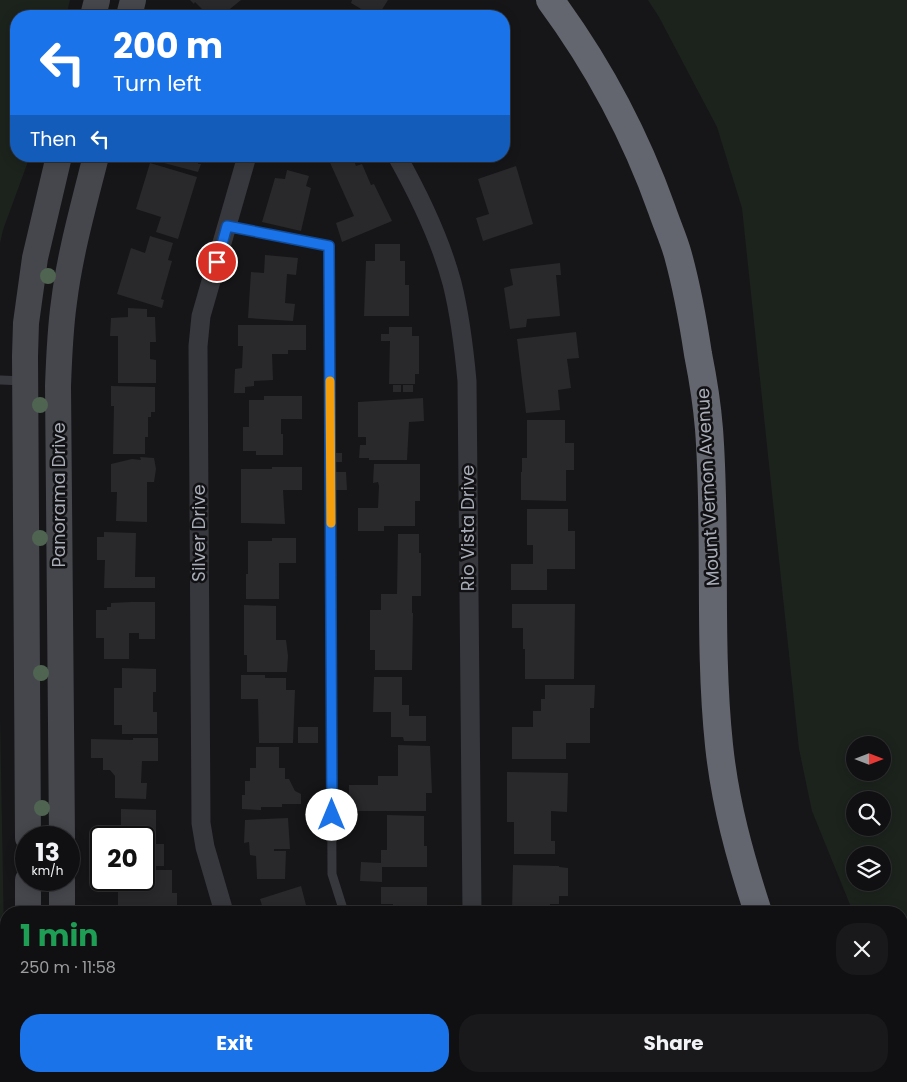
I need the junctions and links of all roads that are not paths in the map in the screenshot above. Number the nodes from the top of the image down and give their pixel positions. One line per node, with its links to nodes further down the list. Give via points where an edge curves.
1 (550, 0): 17 (highway, Mount Vernon Avenue, via 571,28 625,120 678,254 691,312 709,428 719,746 730,815)
2 (58, 162): 7 (main road, Panorama Drive, via 35,258 26,323)
3 (95, 162): 9 (main road, Panorama Drive, via 70,261 60,342)
4 (245, 162): 6 (street, Silver Drive)
5 (400, 162): 16 (street, Rio Vista Drive, via 420,198 449,275 462,332 467,381)
6 (227, 226): 14 (street, Silver Drive, via 202,316 198,346 201,823); 15 (lane, via 329,246 332,874)
7 (13, 381): 8 (main road, Panorama Drive)
8 (28, 826)
9 (62, 826)
10 (28, 891): 12 (main road)
11 (62, 891): 13 (main road)
12 (28, 906)
13 (62, 906)
14 (222, 906)
15 (342, 906)
16 (472, 906)
17 (756, 906)

